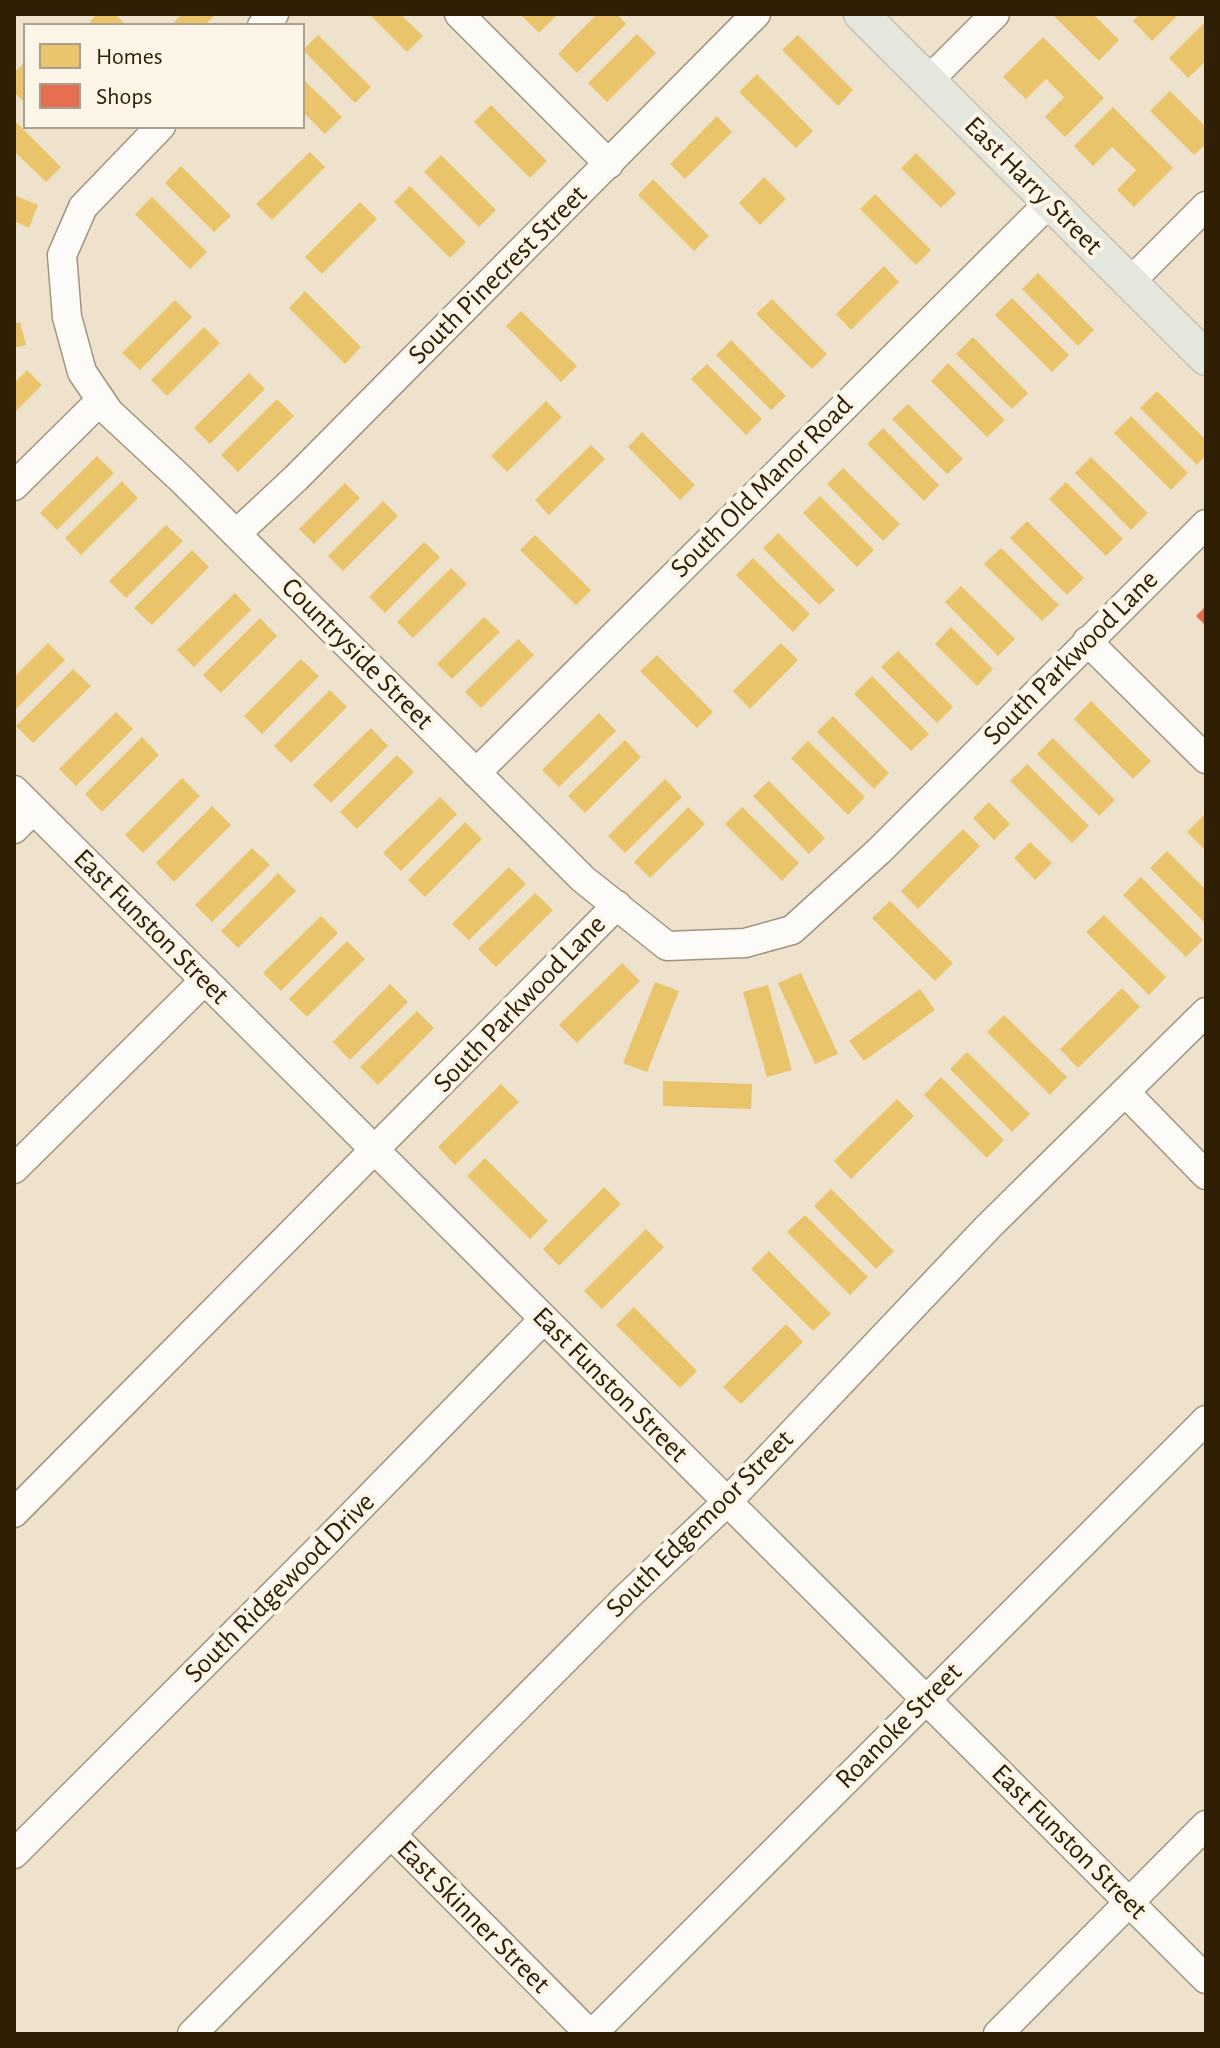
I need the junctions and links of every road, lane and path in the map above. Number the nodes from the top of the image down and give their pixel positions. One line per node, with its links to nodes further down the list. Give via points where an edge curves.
1 (459, 14): 7 (street)
2 (756, 14): 7 (street, South Pinecrest Street)
3 (861, 14): 5 (main road, East Harry Street)
4 (995, 14): 5 (street)
5 (928, 81): 8 (main road, East Harry Street)
6 (159, 128): 12 (street, Countryside Street, via 83,207 62,255 67,317 82,372)
7 (609, 164): 15 (street, South Pinecrest Street)
8 (1050, 202): 10 (main road, East Harry Street); 18 (street, South Old Manor Road)
9 (1206, 206): 10 (street)
10 (1130, 282): 11 (main road, East Harry Street)
11 (1206, 358)
12 (101, 400): 13 (street); 15 (street, Countryside Street)
13 (14, 486)
14 (1206, 524): 16 (street, South Parkwood Lane)
15 (236, 534): 18 (street, Countryside Street)
16 (1087, 641): 17 (street); 20 (street, South Parkwood Lane, via 879,851 792,930 745,943 667,946)
17 (1206, 759)
18 (476, 773): 20 (street, Countryside Street, via 583,879)
19 (20, 810): 21 (street, East Funston Street)
20 (617, 905): 24 (street, South Parkwood Lane)
21 (205, 980): 24 (street, East Funston Street); 25 (street)
22 (1206, 1012): 23 (street, South Edgemoor Street)
23 (1125, 1092): 26 (street); 29 (street, South Edgemoor Street, via 988,1227)
24 (376, 1150): 27 (street, East Funston Street); 30 (street, South Parkwood Lane)
25 (14, 1169)
26 (1206, 1175)
27 (544, 1319): 29 (street, East Funston Street); 34 (street, South Ridgewood Drive)
28 (1206, 1420): 31 (street, Roanoke Street)
29 (728, 1501): 31 (street, East Funston Street); 33 (street, South Edgemoor Street)
30 (14, 1513)
31 (927, 1698): 35 (street, East Funston Street); 38 (street, Roanoke Street)
32 (1206, 1825): 35 (street)
33 (391, 1834): 37 (street, South Edgemoor Street); 38 (street, East Skinner Street)
34 (14, 1854)
35 (1130, 1903): 36 (street, East Funston Street); 39 (street)
36 (1206, 1979)
37 (192, 2034)
38 (591, 2034)
39 (998, 2034)

